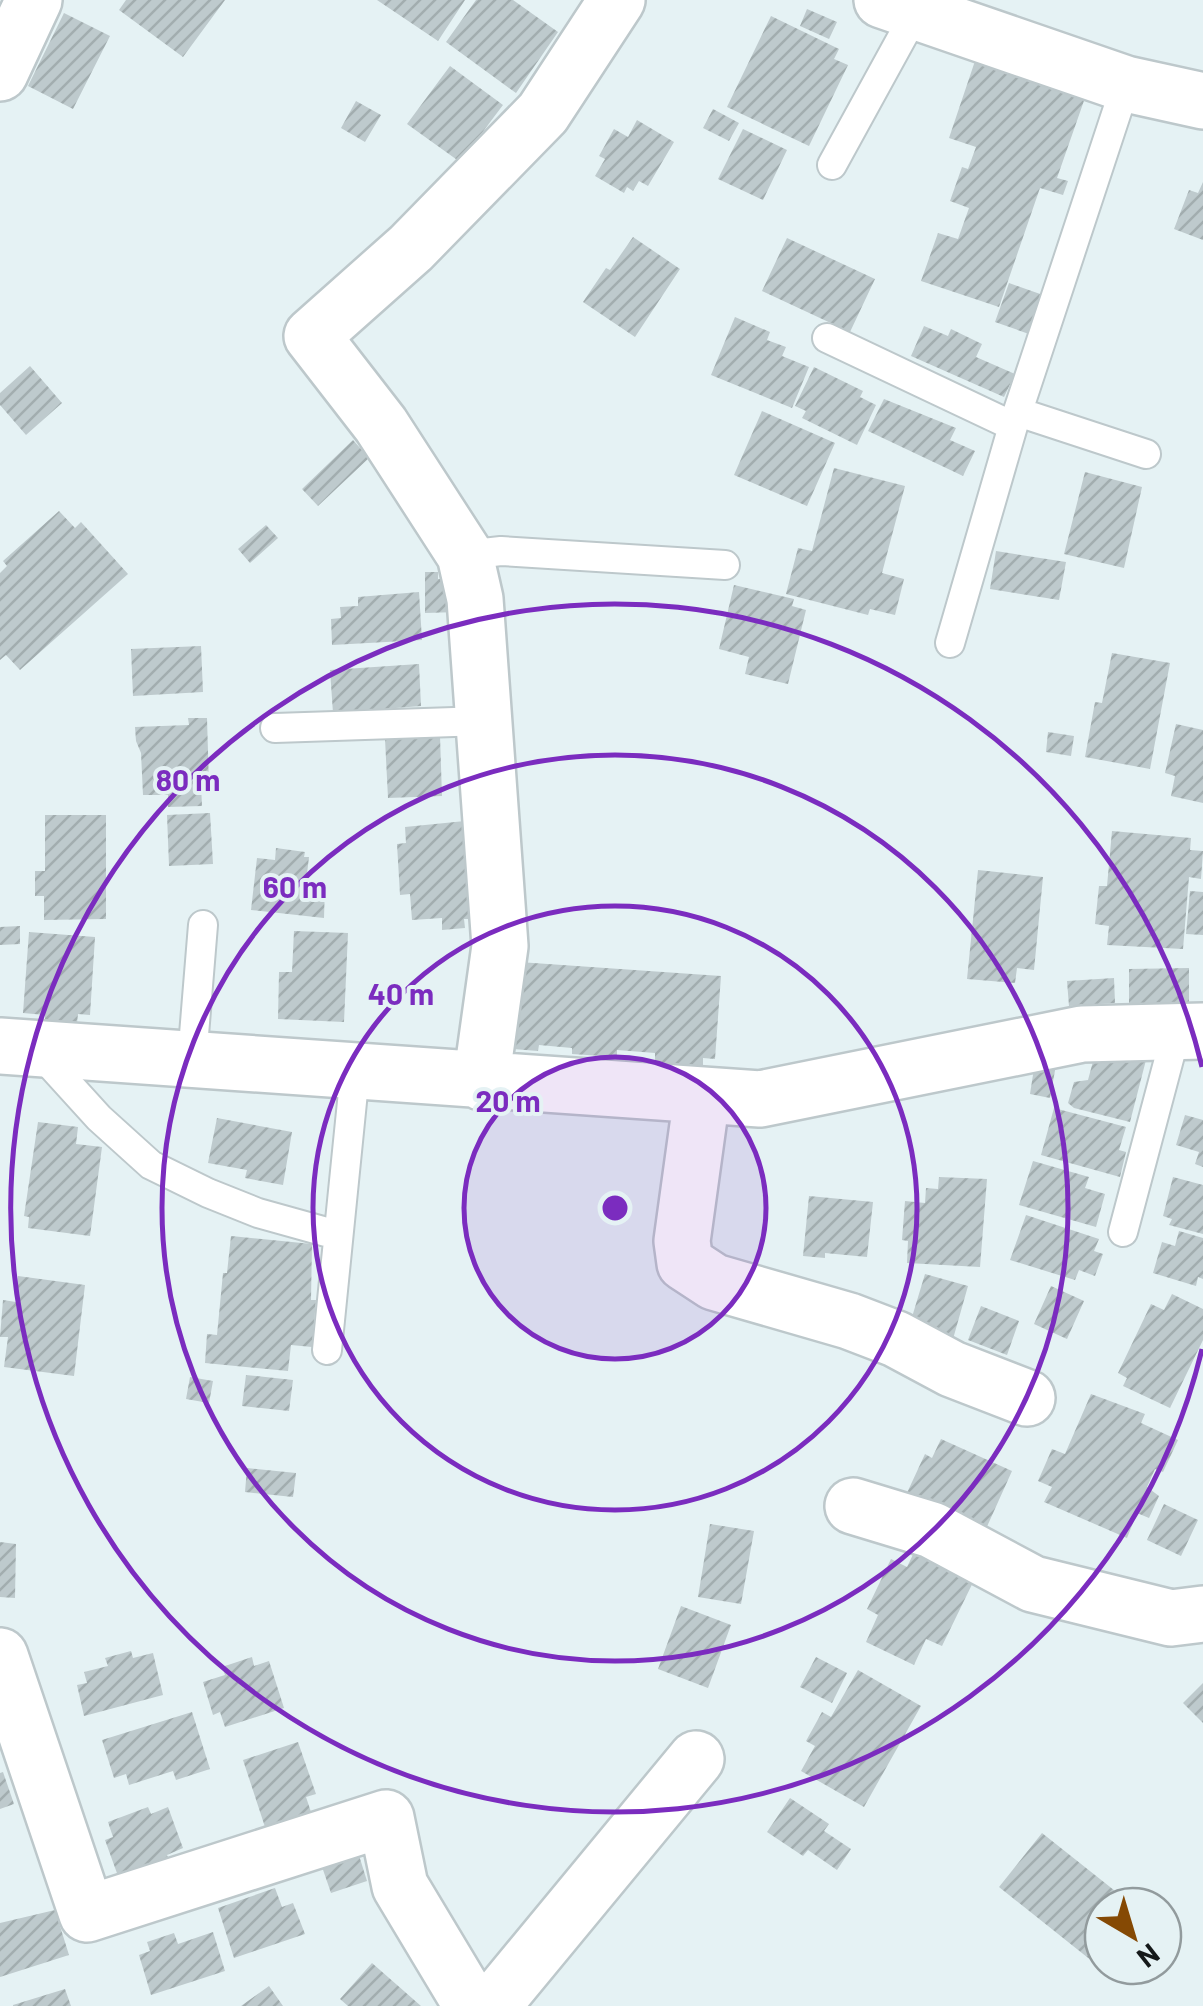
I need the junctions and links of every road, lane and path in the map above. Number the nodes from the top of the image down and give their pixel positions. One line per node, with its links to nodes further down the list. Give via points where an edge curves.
1 (616, 0): 11 (street, via 542,113 411,248 312,336 382,425)
2 (22, 6): 4 (street)
3 (899, 6): 5 (street); 7 (lane)
4 (0, 73)
5 (1126, 84): 6 (street); 9 (lane)
6 (1203, 101)
7 (832, 165)
8 (828, 338): 9 (lane)
9 (1015, 419): 10 (lane); 13 (lane)
10 (1146, 454)
11 (465, 555): 12 (lane); 14 (street, via 476,599)
12 (725, 565)
13 (950, 643)
14 (484, 721): 15 (lane); 21 (street, via 500,946)
15 (275, 728)
16 (203, 925): 19 (lane)
17 (1190, 1030): 22 (street, via 1082,1034 760,1099); 23 (lane)
18 (18, 1048): 19 (street); 24 (lane, via 151,1165 258,1213)
19 (192, 1059): 20 (street)
20 (355, 1072): 21 (street); 24 (lane)
21 (481, 1082): 22 (street)
22 (702, 1096): 26 (street, via 684,1263 714,1282 896,1339)
23 (1123, 1232)
24 (336, 1235): 25 (lane)
25 (328, 1350)
26 (1027, 1398)
27 (853, 1506): 28 (street, via 932,1530 1033,1584 1171,1618)
28 (1203, 1614)
29 (0, 1656): 31 (street, via 87,1914 386,1818 400,1886)
30 (696, 1758): 32 (street)
31 (472, 2006)
32 (492, 2006)

